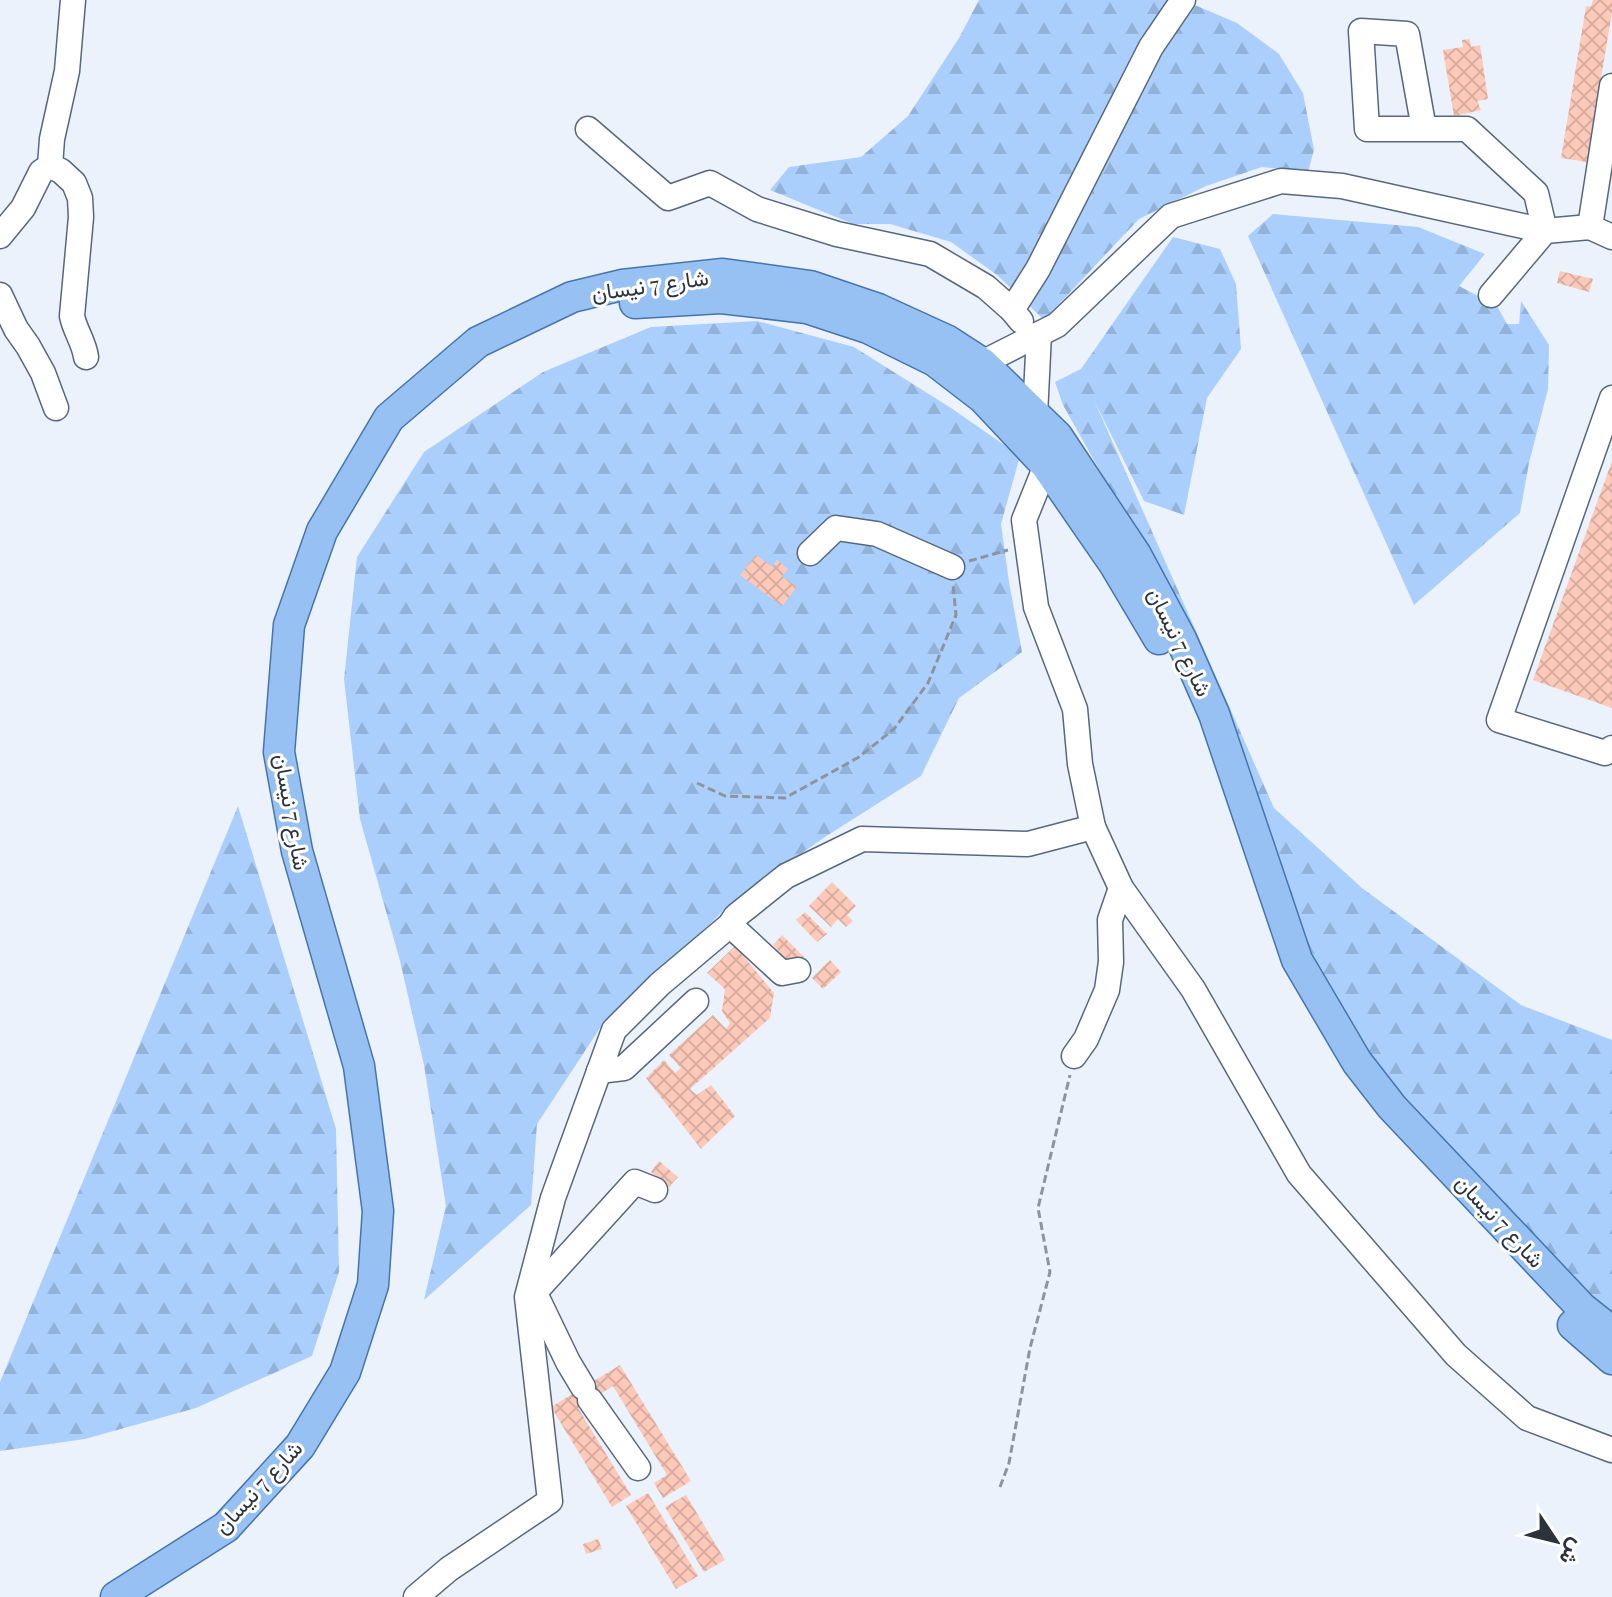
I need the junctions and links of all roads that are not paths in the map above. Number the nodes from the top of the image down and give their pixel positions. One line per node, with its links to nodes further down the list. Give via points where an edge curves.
1 (73, 0): 7 (street)
2 (1183, 0): 13 (street, via 1151,47)
3 (1612, 86): 6 (street)
4 (588, 129): 13 (street, via 668,198 710,183 757,209 837,234 930,254 986,287)
5 (1424, 129): 8 (street, via 1467,129 1536,193)
6 (1607, 149): 9 (street)
7 (50, 166): 10 (street); 15 (street, via 74,183 80,198 72,316)
8 (1545, 231): 9 (street); 12 (street); 14 (street, via 1342,186 1281,181 1171,216 1057,325)
9 (1601, 232)
10 (0, 236)
11 (0, 295): 18 (street)
12 (1491, 295)
13 (1012, 310): 14 (street)
14 (1036, 335): 16 (street); 19 (street)
15 (86, 357)
16 (982, 363): 19 (main road, شارع 7 نيسان); 38 (main road, شارع 7 نيسان, via 878,309 810,286 723,274 622,285 572,297 478,342 389,418 322,531 289,625 279,752 297,851 359,1066 378,1211 373,1285 345,1372 300,1446 226,1527)
17 (1612, 398): 24 (street, via 1499,720 1605,753)
18 (56, 408)
19 (1035, 415): 20 (main road, شارع 7 نيسان)
20 (1057, 436): 21 (street); 34 (main road, شارع 7 نيسان, via 1136,555 1181,639 1214,714 1297,960 1357,1062 1392,1107 1582,1308)
21 (1046, 465): 25 (street, via 1024,520 1027,545 1036,607 1075,709); 35 (main road, شارع 7 نيسان, via 1164,647 1197,721 1280,968 1342,1073 1378,1120 1569,1322); 39 (main road, شارع 7 نيسان, via 983,398 935,361 868,328 807,308 721,298 626,303 579,315 488,357 403,430 338,539 307,629 298,751 315,847 377,1062 397,1210 392,1286 362,1380 315,1457 238,1542)
22 (810, 553): 23 (street, via 836,528 877,534)
23 (952, 567)
24 (1612, 748)
25 (1093, 827): 26 (street); 27 (street, via 1028,844 862,839 786,876)
26 (1121, 888): 30 (street, via 1110,920 1107,990); 36 (street, via 1193,989 1299,1174 1456,1355 1527,1418)
27 (730, 925): 28 (street, via 782,973); 31 (street, via 614,1030)
28 (798, 970)
29 (696, 1001): 31 (street, via 624,1068)
30 (1074, 1056)
31 (599, 1071): 33 (street, via 553,1198)
32 (655, 1190): 33 (street, via 635,1182)
33 (532, 1287): 37 (street, via 568,1362); 40 (street, via 527,1297 550,1501)
34 (1612, 1332)
35 (1612, 1359)
36 (1612, 1450)
37 (638, 1468)
38 (116, 1597)
39 (152, 1597)
40 (416, 1597)

